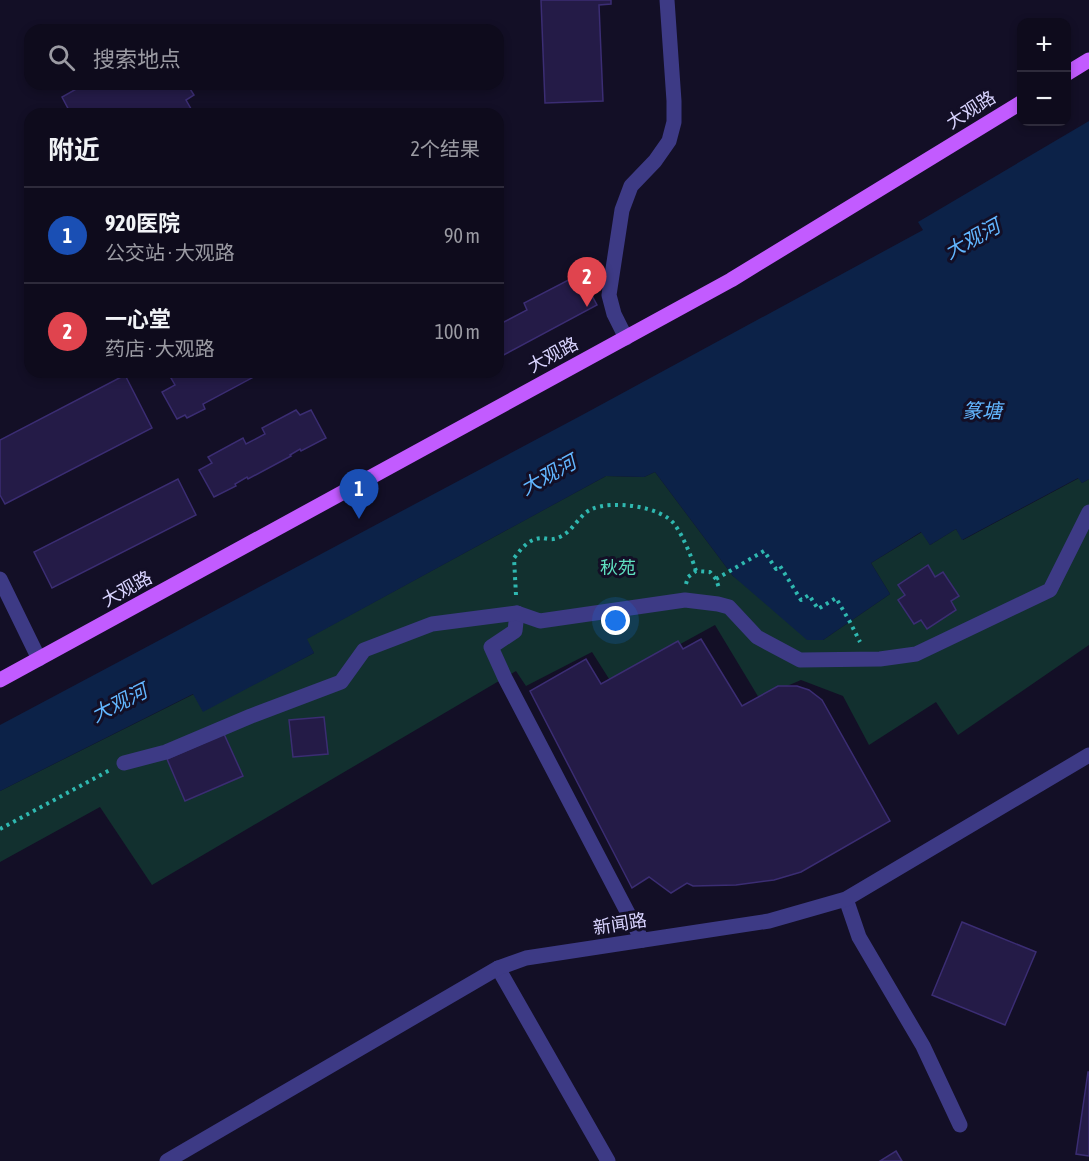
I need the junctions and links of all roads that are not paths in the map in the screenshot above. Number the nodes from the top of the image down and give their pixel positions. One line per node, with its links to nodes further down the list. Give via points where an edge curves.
1 (667, 0): 5 (street, via 674,122 669,141 631,186 622,210 609,295)
2 (1089, 60): 3 (main road)
3 (1069, 72)
4 (1017, 105): 5 (main road, 大观路, via 731,280)
5 (626, 338): 9 (main road, 大观路)
6 (1089, 512): 8 (street, via 1050,590 916,654 880,659 800,660 757,637 729,607 685,600 540,621)
7 (0, 579): 9 (street)
8 (517, 613): 12 (street, via 432,624 364,650 341,682 166,752); 14 (street, via 515,631 491,647)
9 (39, 659): 10 (main road, 大观路)
10 (0, 680)
11 (1089, 755): 13 (street, 新闻路)
12 (124, 763)
13 (846, 899): 14 (street, 新闻路, via 769,921); 16 (street, via 859,937 923,1046)
14 (642, 940): 15 (street, 新闻路, via 526,958)
15 (498, 968): 17 (street, 新闻路); 18 (street)
16 (960, 1125)
17 (167, 1161)
18 (608, 1161)

